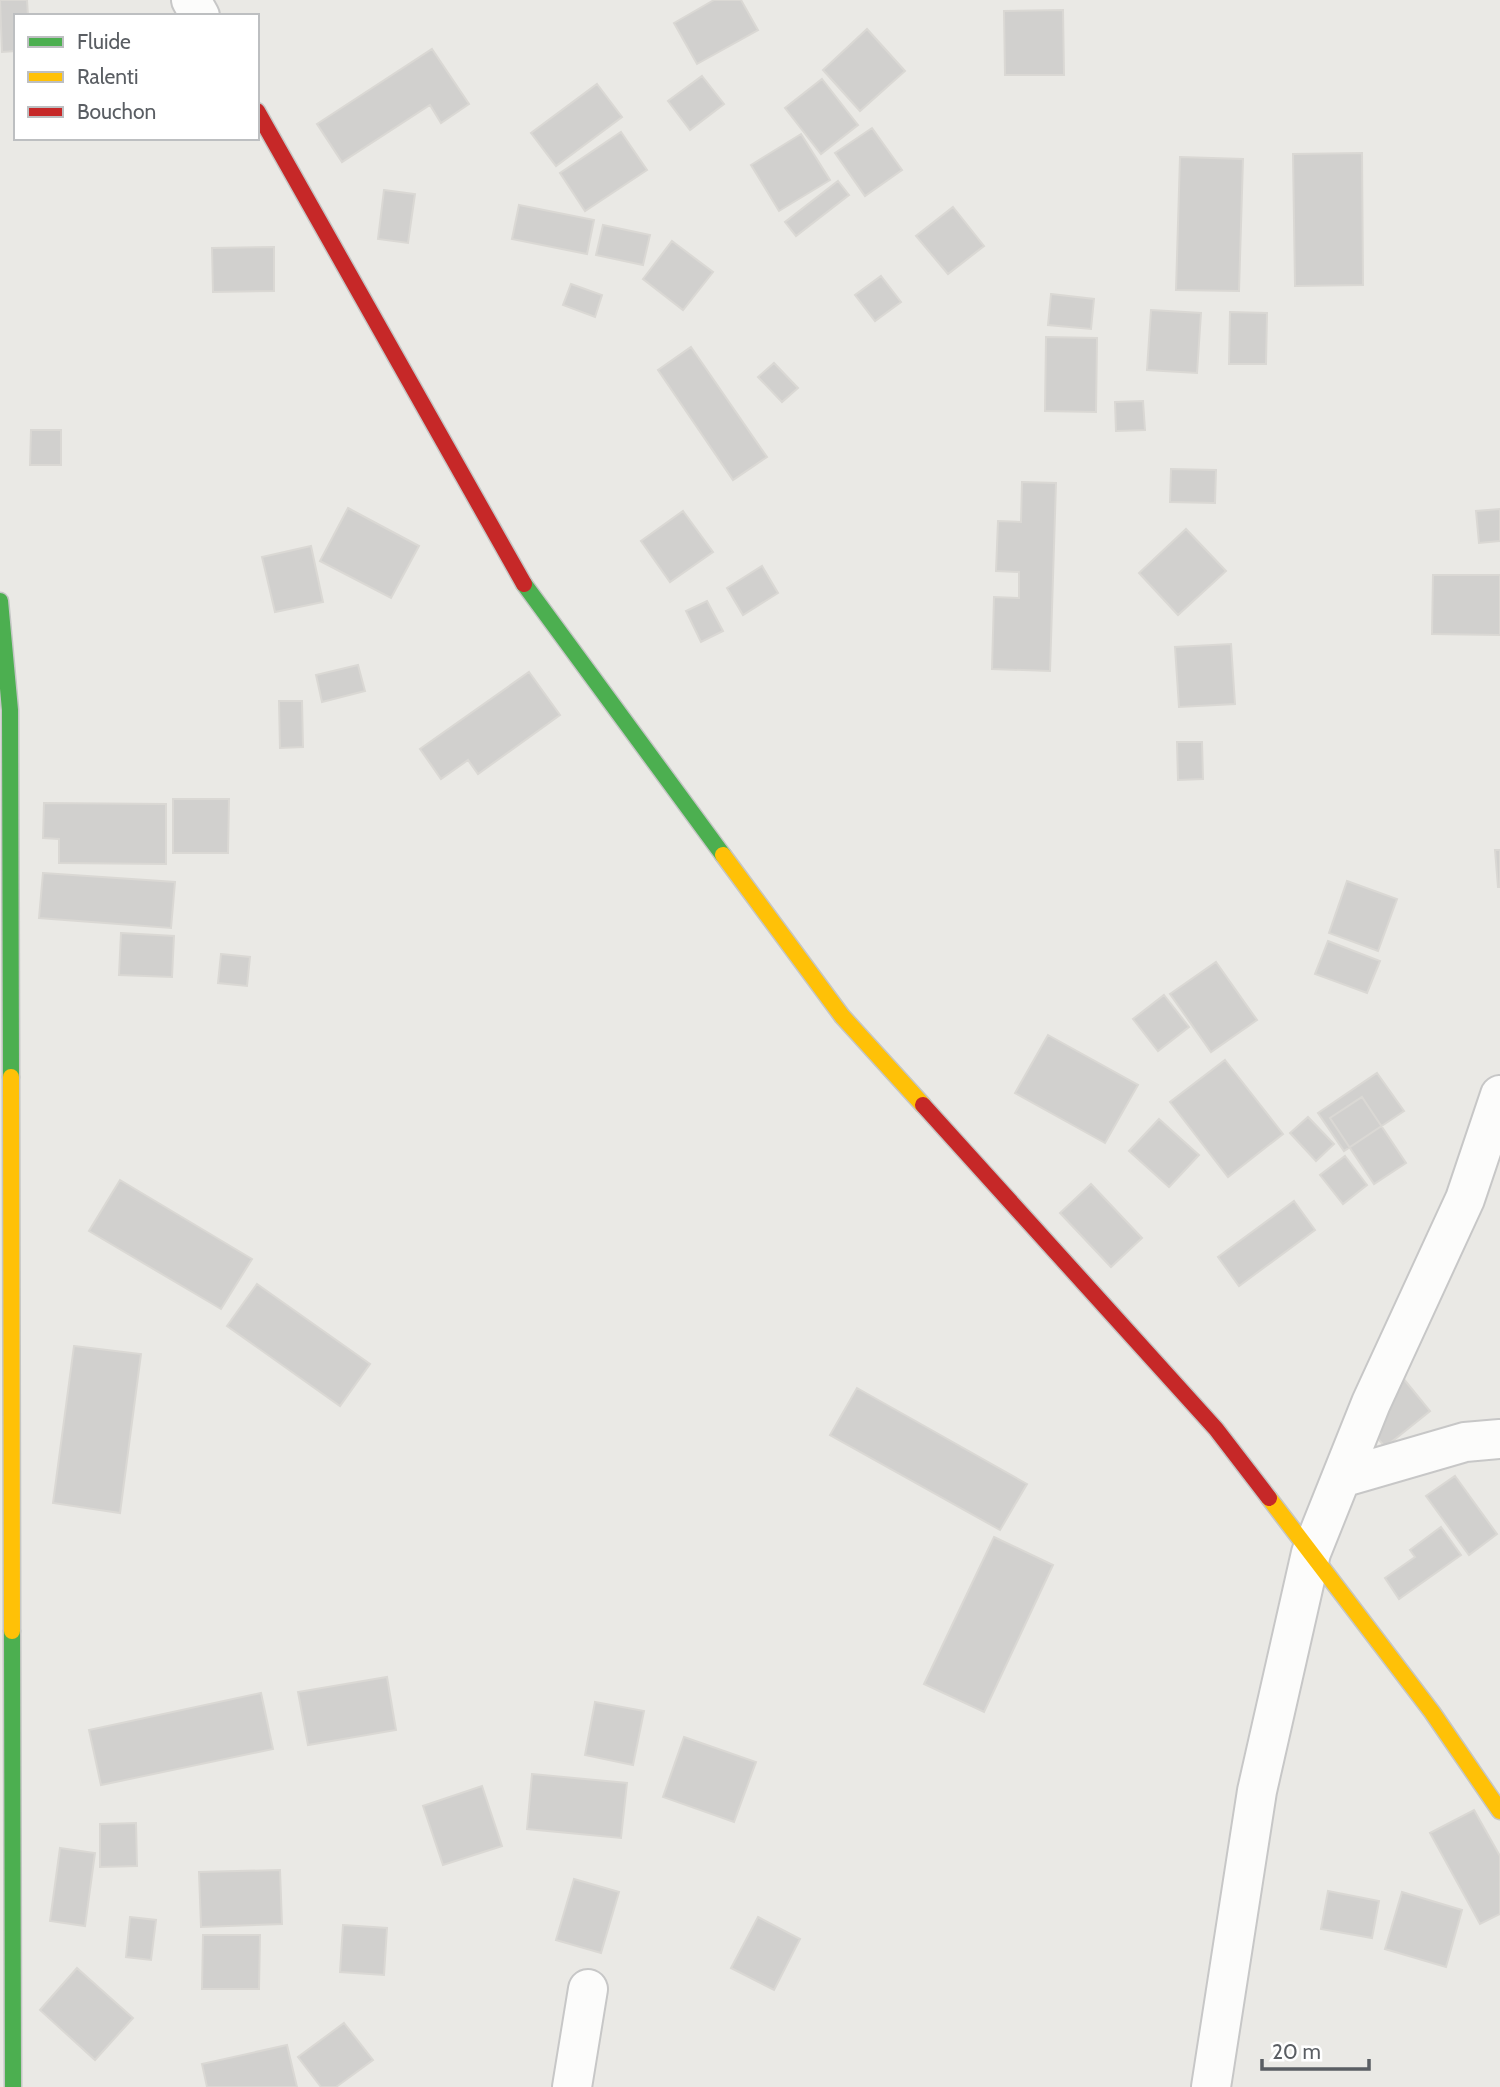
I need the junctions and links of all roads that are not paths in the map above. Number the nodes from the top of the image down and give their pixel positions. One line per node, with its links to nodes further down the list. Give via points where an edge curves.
1 (259, 115): 6 (street, via 526,587 842,1016 1216,1429)
2 (0, 601): 7 (street, via 10,710)
3 (1500, 1096): 5 (street, via 1465,1199 1370,1403)
4 (1500, 1439): 5 (street, via 1465,1442)
5 (1341, 1478): 6 (street)
6 (1311, 1553): 8 (street, via 1432,1712); 12 (street, via 1256,1791)
7 (5, 1617): 10 (street)
8 (1500, 1811)
9 (588, 1989): 11 (street)
10 (13, 2087)
11 (572, 2087)
12 (1211, 2087)

